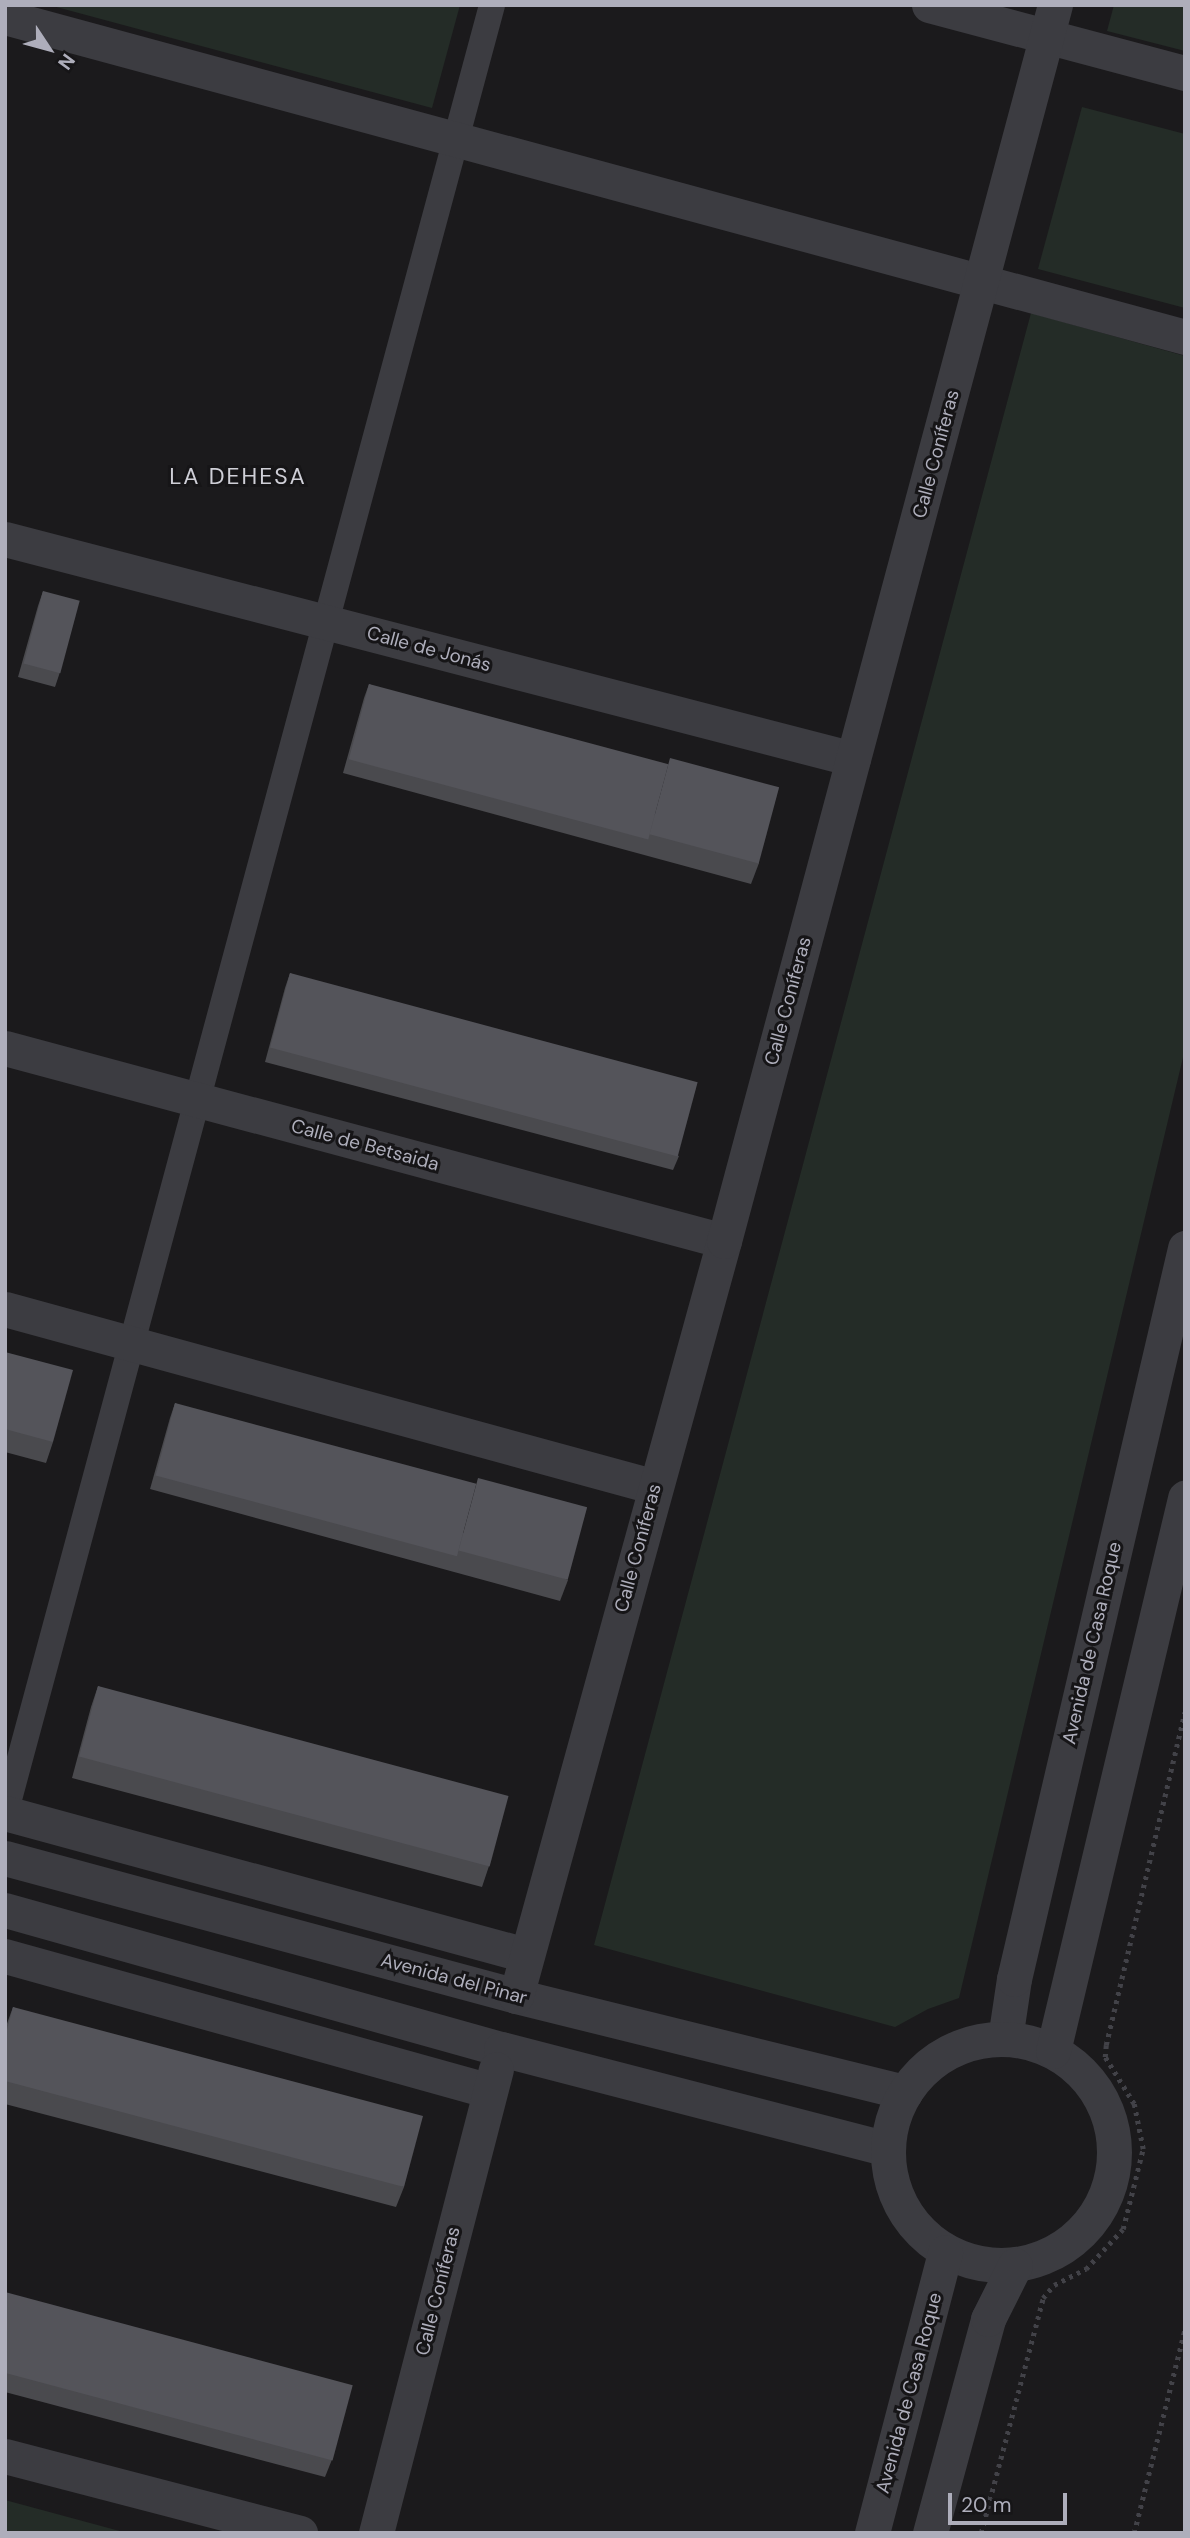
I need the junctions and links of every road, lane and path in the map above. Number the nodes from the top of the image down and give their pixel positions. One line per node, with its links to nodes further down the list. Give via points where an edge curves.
1 (492, 5): 6 (street)
2 (929, 5): 4 (street)
3 (5, 17): 6 (street)
4 (1051, 21): 5 (street); 7 (street, Calle Coníferas)
5 (1185, 73)
6 (456, 140): 7 (street); 10 (street)
7 (982, 283): 8 (street); 11 (street, Calle Coníferas)
8 (1185, 337)
9 (5, 539): 10 (street, Calle de Jonás)
10 (326, 622): 11 (street, Calle de Jonás); 13 (street)
11 (853, 758): 14 (street, Calle Coníferas)
12 (5, 1048): 13 (street, Calle de Betsaida)
13 (197, 1100): 14 (street, Calle de Betsaida); 17 (street)
14 (724, 1241): 18 (street, Calle Coníferas)
15 (1185, 1248): 27 (street, Avenida de Casa Roque, via 1014,1979)
16 (5, 1309): 17 (street)
17 (132, 1342): 18 (street); 21 (street)
18 (655, 1487): 24 (street, Calle Coníferas)
19 (1185, 1498): 29 (street)
20 (1185, 1712): 41 (path, via 1106,2045 1105,2057 1134,2104 1143,2149 1123,2229 1086,2269 1054,2285 1042,2298)
21 (5, 1813): 24 (street)
22 (5, 1858): 26 (street, Avenida del Pinar)
23 (5, 1910): 28 (street)
24 (526, 1955): 26 (street, Calle Coníferas)
25 (5, 1956): 30 (street)
26 (516, 1996): 31 (street, Avenida del Pinar)
27 (1005, 2039): 29 (street); 31 (street, via 965,2044 931,2063)
28 (501, 2049): 30 (street, Calle Coníferas); 32 (street)
29 (1053, 2051): 34 (street, via 1083,2073 1103,2103 1113,2137 1113,2172 1100,2206 1079,2235 1049,2255)
30 (490, 2091): 38 (street, Calle Coníferas)
31 (905, 2092): 32 (street, via 892,2119)
32 (887, 2149): 33 (street, via 893,2189 913,2225)
33 (945, 2252): 34 (street, via 979,2264); 39 (street, Avenida de Casa Roque)
34 (1015, 2265): 40 (street, via 988,2319)
35 (1185, 2328): 42 (path)
36 (5, 2456): 37 (street)
37 (300, 2533)
38 (376, 2533)
39 (872, 2533)
40 (930, 2533)
41 (981, 2533)
42 (1134, 2533)

